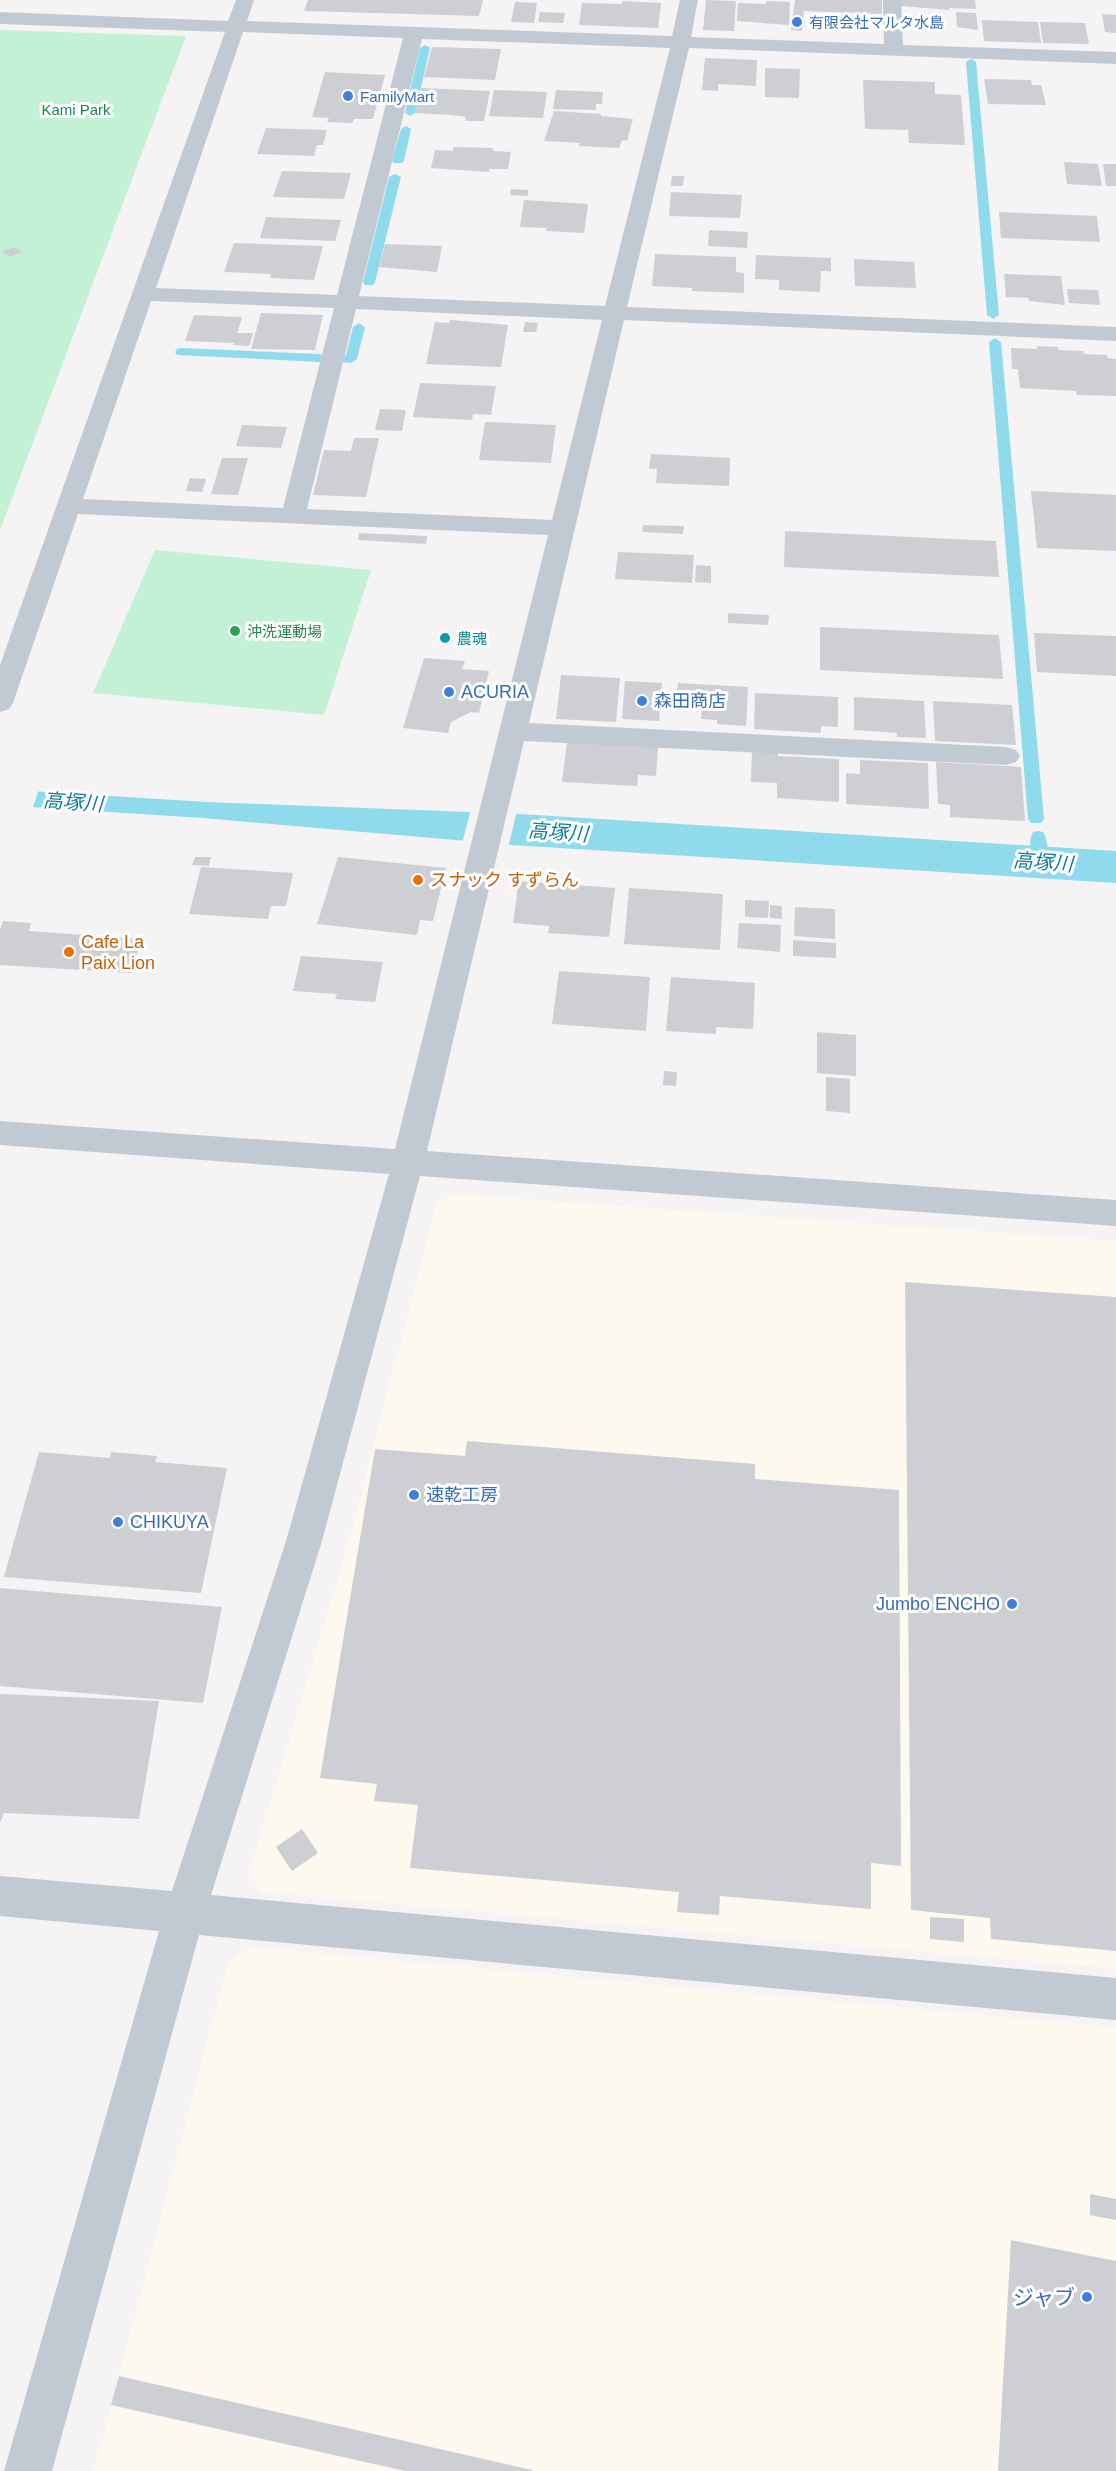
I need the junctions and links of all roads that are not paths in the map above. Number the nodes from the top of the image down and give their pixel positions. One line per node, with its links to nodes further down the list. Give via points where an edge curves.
1 (79, 0): 6 (street)
2 (245, 0): 7 (street)
3 (689, 0): 9 (street)
4 (892, 0): 10 (street)
5 (0, 18): 6 (street)
6 (69, 20): 7 (street)
7 (236, 26): 8 (street); 12 (street)
8 (414, 33): 9 (street); 13 (street)
9 (680, 42): 10 (street); 14 (street)
10 (894, 50): 11 (street)
11 (1116, 58)
12 (143, 294): 13 (street); 16 (street)
13 (346, 302): 14 (street); 17 (street)
14 (615, 312): 15 (street); 18 (street)
15 (1116, 334)
16 (69, 506): 17 (street); 19 (street)
17 (293, 516): 18 (street)
18 (562, 528): 20 (street)
19 (0, 703)
20 (513, 731): 21 (street); 23 (street)
21 (1006, 756)
22 (0, 1133): 23 (street)
23 (408, 1162): 24 (street); 26 (street, via 304,1541)
24 (1116, 1213)
25 (0, 1896): 26 (street)
26 (185, 1913): 27 (street); 28 (street)
27 (1116, 1999)
28 (28, 2471)

